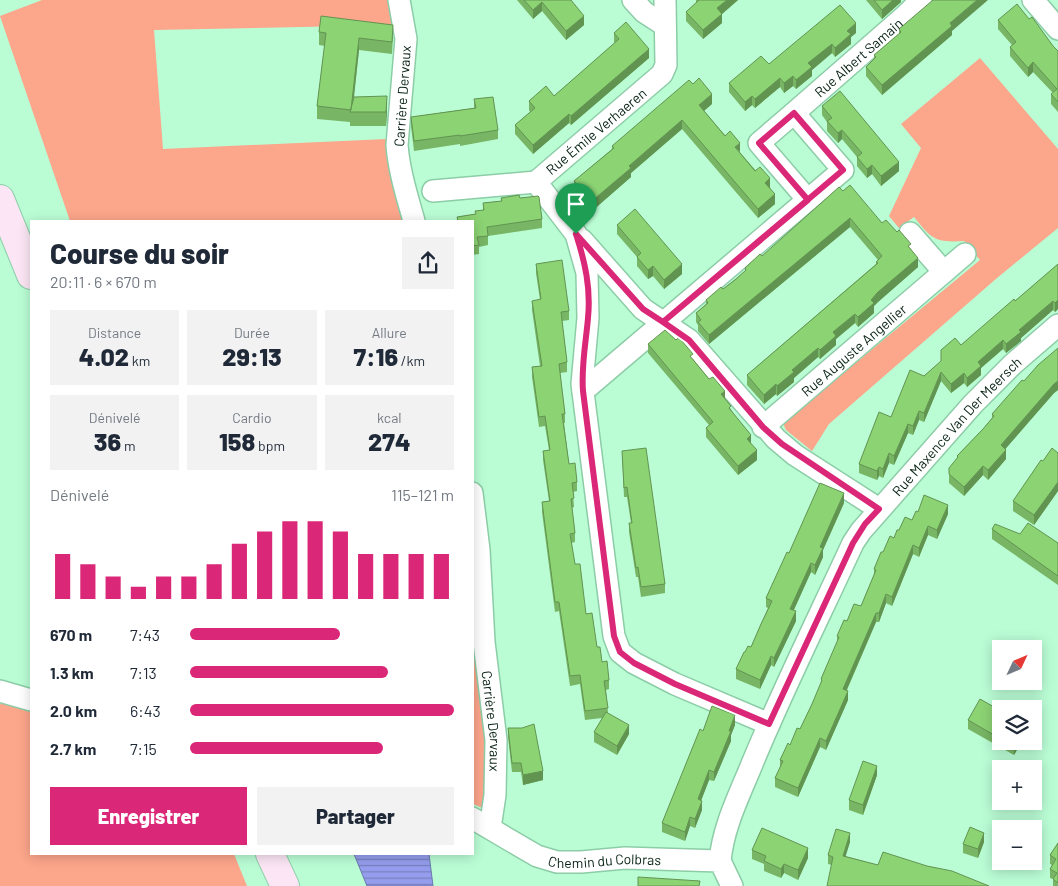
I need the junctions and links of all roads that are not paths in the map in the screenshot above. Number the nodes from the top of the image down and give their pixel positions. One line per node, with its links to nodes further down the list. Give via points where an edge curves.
1 (399, 0): 13 (street, Carrière Dervaux, via 406,39 397,145)
2 (633, 0): 6 (street)
3 (665, 0): 6 (street, Rue Émile Verhaeren)
4 (921, 0): 8 (street, Rue Albert Samain)
5 (1033, 0): 7 (street)
6 (664, 25): 9 (street, Rue Émile Verhaeren, via 666,65 662,74)
7 (1058, 29)
8 (794, 113): 12 (street, Rue Albert Samain, via 759,143); 12 (street, via 843,170)
9 (536, 182): 10 (street); 15 (street, Rue Émile Verhaeren)
10 (433, 191)
11 (0, 199): 18 (main road)
12 (808, 200): 19 (street)
13 (414, 220)
14 (910, 233): 17 (street)
15 (576, 234): 19 (street, via 643,309); 21 (street, Rue Émile Verhaeren, via 586,265 589,302 582,368)
16 (965, 254): 17 (street, Rue Auguste Angellier)
17 (944, 272): 22 (street, Rue Auguste Angellier)
18 (30, 273)
19 (663, 322): 21 (street); 22 (street, via 689,340)
20 (1058, 325): 24 (street, Rue Maxence Van Der Meersch, via 973,404)
21 (583, 391): 27 (street, Rue Émile Verhaeren, via 617,647 629,660 668,681)
22 (763, 427): 24 (street, via 795,454)
23 (474, 509): 28 (street, Carrière Dervaux, via 484,642 496,740 494,802)
24 (879, 509): 27 (street, Rue Maxence Van Der Meersch, via 853,543)
25 (0, 691): 26 (street)
26 (30, 700)
27 (769, 724): 31 (street, Rue Maxence Van Der Meersch, via 728,822)
28 (481, 823): 31 (street, Chemin du Colbras, via 537,856 557,862 624,858)
29 (269, 855): 32 (main road)
30 (270, 855): 33 (main road)
31 (720, 861): 34 (street)
32 (280, 886)
33 (285, 886)
34 (732, 886)

